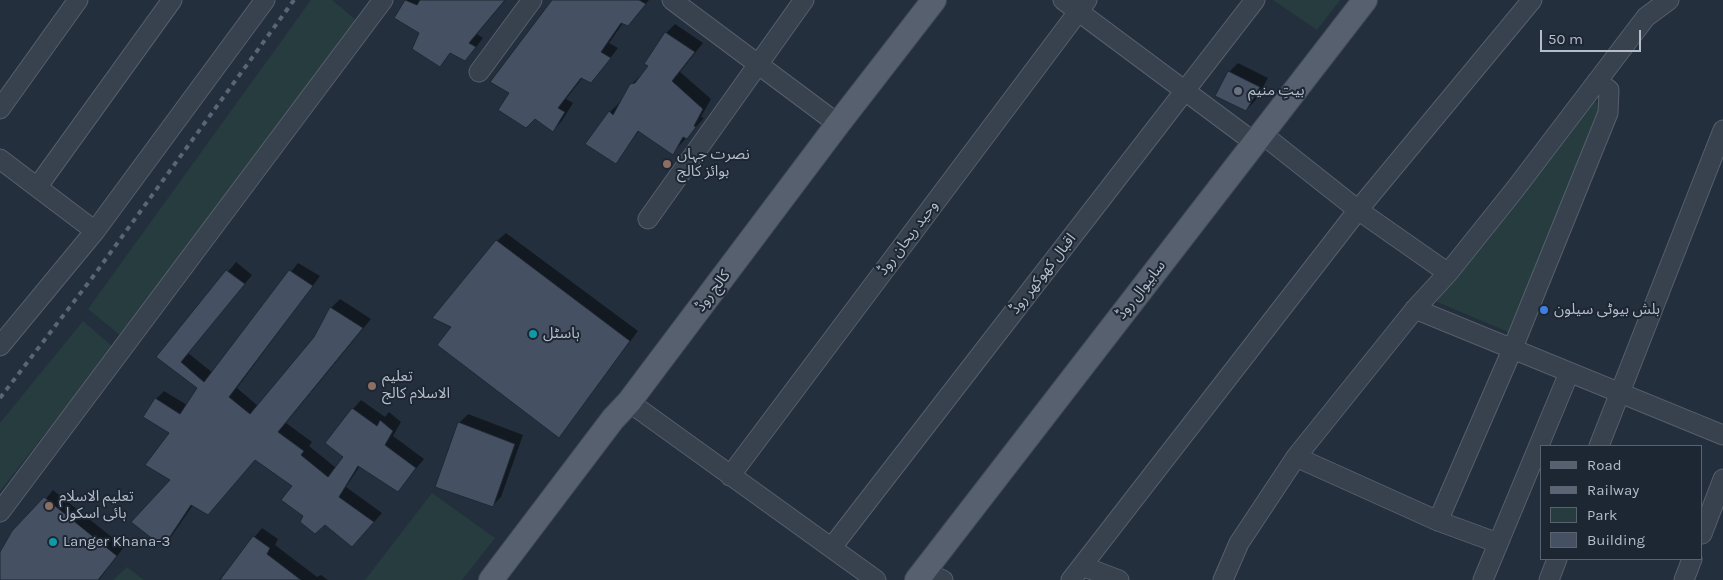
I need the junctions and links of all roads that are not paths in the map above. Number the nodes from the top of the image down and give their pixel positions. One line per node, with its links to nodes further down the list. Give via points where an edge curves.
1 (78, 0): 19 (street)
2 (172, 0): 24 (street)
3 (383, 0): 40 (street)
4 (532, 0): 16 (street)
5 (672, 0): 15 (street)
6 (804, 0): 15 (street)
7 (934, 0): 20 (main road, کالج روڈ)
8 (1062, 0): 14 (street)
9 (1255, 0): 18 (street, اقبال کھوکھر روڈ)
10 (1365, 0): 22 (main road, ساہیوال روڈ)
11 (1532, 0): 25 (street)
12 (1669, 0): 17 (street, via 1646,17)
13 (256, 3): 27 (street)
14 (1082, 6): 18 (street); 38 (street, وحید ریحان روڈ)
15 (758, 64): 20 (street); 26 (street)
16 (479, 72)
17 (1597, 81): 28 (street); 31 (street, via 1609,90 1608,113)
18 (1185, 91): 22 (street); 44 (street, اقبال کھوکھر روڈ)
19 (0, 109)
20 (838, 124): 34 (main road, کالج روڈ)
21 (1723, 130): 33 (street)
22 (1258, 138): 25 (street); 48 (main road, ساہیوال روڈ)
23 (0, 159): 24 (street)
24 (38, 186): 27 (street)
25 (1358, 210): 28 (street); 47 (street)
26 (648, 218)
27 (95, 231): 30 (street)
28 (1448, 273): 29 (street)
29 (1415, 308): 31 (street); 37 (street)
30 (0, 346)
31 (1512, 350): 32 (street); 41 (street)
32 (1569, 373): 33 (street); 43 (street)
33 (1618, 394): 35 (street); 36 (street)
34 (629, 402): 38 (street); 49 (main road, کالج روڈ)
35 (1723, 435)
36 (1599, 445)
37 (1296, 457): 41 (street); 52 (street, via 1239,543)
38 (730, 476): 44 (street)
39 (1723, 479): 42 (street)
40 (0, 512)
41 (1438, 520): 43 (street)
42 (1703, 531)
43 (1498, 543): 53 (street)
44 (832, 547): 50 (street)
45 (1557, 560): 54 (street)
46 (1692, 560): 55 (street)
47 (1076, 573): 51 (street)
48 (928, 577)
49 (491, 580)
50 (876, 580)
51 (1119, 580)
52 (1223, 580)
53 (1483, 580)
54 (1549, 580)
55 (1684, 580)

